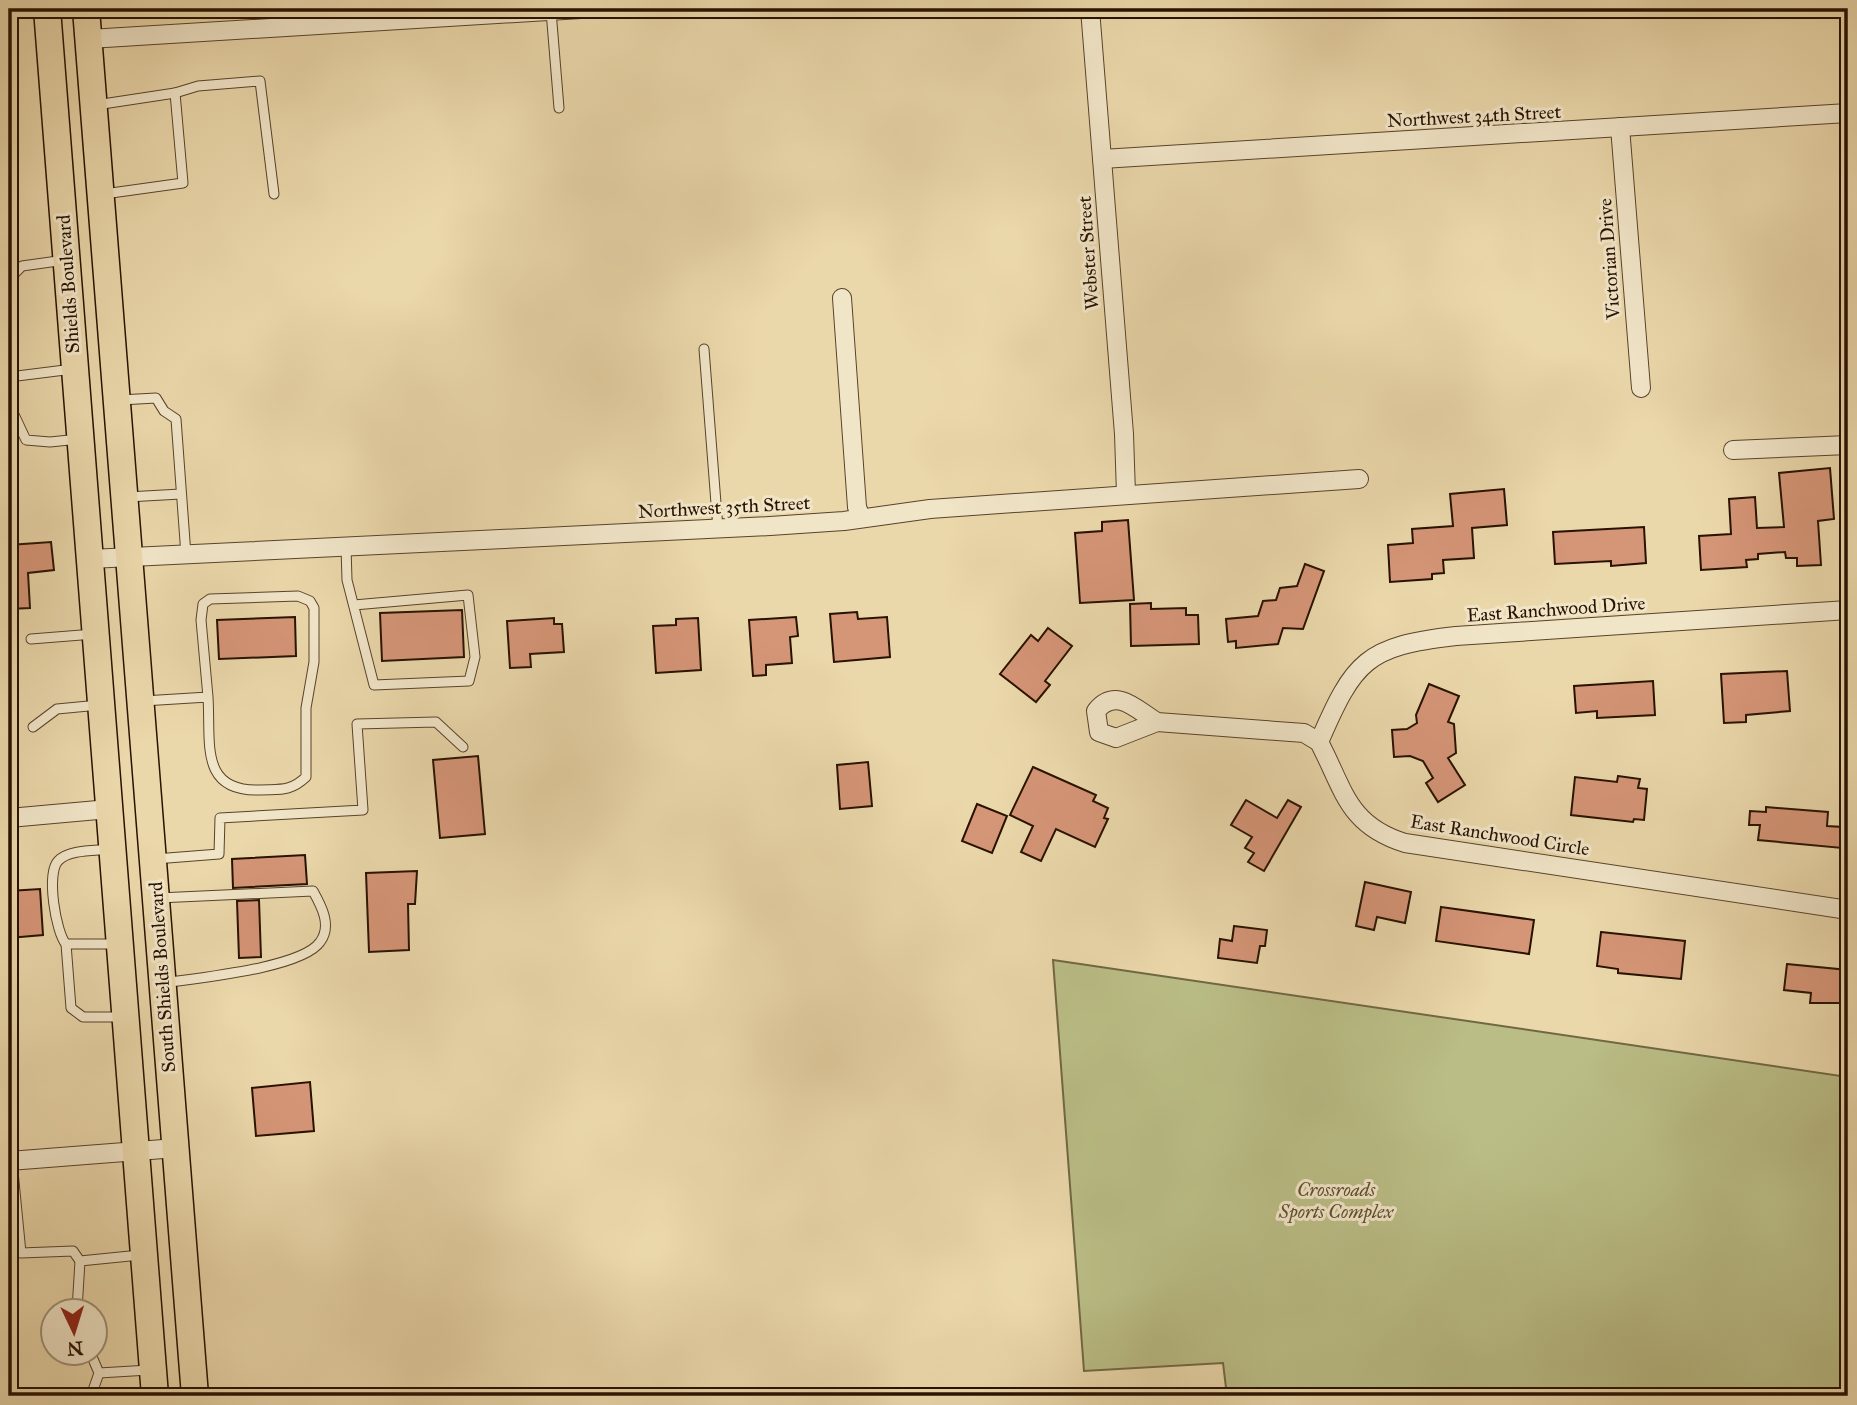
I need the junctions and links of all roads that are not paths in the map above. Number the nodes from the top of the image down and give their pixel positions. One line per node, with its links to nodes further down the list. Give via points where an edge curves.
1 (47, 9): 17 (main road, Shields Boulevard)
2 (86, 9): 8 (main road, Shields Boulevard)
3 (581, 9): 5 (street)
4 (1090, 9): 14 (street, Webster Street)
5 (551, 11): 6 (street); 11 (lane)
6 (455, 13): 7 (street)
7 (324, 17): 8 (street)
8 (89, 39): 10 (main road, Shields Boulevard)
9 (175, 93): 10 (lane); 15 (lane, via 183,183); 16 (lane, via 198,86 260,81)
10 (94, 105): 15 (main road, Shields Boulevard)
11 (559, 108)
12 (1848, 113): 13 (street, Northwest 34th Street)
13 (1620, 127): 14 (street, Northwest 34th Street); 24 (street, Victorian Drive)
14 (1102, 159): 31 (street, Webster Street)
15 (101, 194): 25 (main road, Shields Boulevard)
16 (274, 194)
17 (66, 260): 18 (lane, via 22,265); 21 (main road, Shields Boulevard)
18 (9, 279)
19 (842, 298): 33 (street, via 857,507)
20 (704, 349): 34 (lane)
21 (75, 369): 22 (lane); 26 (main road, Shields Boulevard)
22 (9, 377)
23 (9, 385): 26 (lane, via 10,406 26,440)
24 (1640, 388)
25 (117, 400): 30 (lane, via 156,398 176,419); 32 (main road, Shields Boulevard)
26 (80, 438): 38 (main road, Shields Boulevard)
27 (1848, 445): 28 (street)
28 (1733, 450)
29 (1359, 480): 31 (street, Northwest 35th Street)
30 (181, 494): 32 (lane); 36 (lane)
31 (1125, 494): 33 (street, Northwest 35th Street)
32 (125, 498): 37 (main road, Shields Boulevard)
33 (862, 518): 34 (street, Northwest 35th Street)
34 (718, 528): 35 (street, Northwest 35th Street)
35 (346, 547): 36 (street, Northwest 35th Street); 39 (lane, via 347,580)
36 (186, 555): 37 (street, Northwest 35th Street)
37 (130, 557): 38 (street, Northwest 35th Street); 44 (main road, South Shields Boulevard)
38 (90, 559): 41 (main road, South Shields Boulevard)
39 (354, 605): 39 (lane, via 374,685 469,681 475,657 468,595)
40 (1848, 610): 48 (street, East Ranchwood Drive, via 1456,636 1398,645 1362,664 1340,693)
41 (96, 634): 42 (lane); 45 (main road, South Shields Boulevard)
42 (31, 639)
43 (208, 697): 43 (lane, via 213,767 222,783 239,790 294,788 306,777 306,708 314,662 314,608 310,601 298,597 235,598 210,599 203,604); 44 (lane)
44 (141, 702): 53 (main road, South Shields Boulevard)
45 (101, 705): 47 (lane, via 57,709); 50 (main road, South Shields Boulevard)
46 (1157, 722): 48 (street, via 1304,733)
47 (33, 727)
48 (1319, 741): 55 (street, East Ranchwood Circle, via 1351,809 1389,838)
49 (463, 747): 53 (lane, via 436,722 357,724 363,810 220,818 219,854)
50 (110, 809): 51 (street); 52 (main road, South Shields Boulevard)
51 (9, 818)
52 (113, 849): 56 (lane, via 71,854 58,861 52,873 58,935); 57 (main road, South Shields Boulevard)
53 (153, 859): 54 (main road, South Shields Boulevard)
54 (156, 898): 58 (main road, South Shields Boulevard); 58 (lane, via 313,891 323,909 326,929 319,944 293,961)
55 (1848, 910)
56 (66, 944): 57 (lane); 59 (lane, via 71,1008 83,1017)
57 (120, 944): 59 (main road, South Shields Boulevard)
58 (163, 983): 60 (main road, South Shields Boulevard)
59 (125, 1017): 61 (main road, South Shields Boulevard)
60 (176, 1148): 61 (street); 70 (main road, South Shields Boulevard)
61 (135, 1152): 62 (street); 63 (main road, South Shields Boulevard)
62 (10, 1161): 64 (lane, via 20,1253 73,1251)
63 (144, 1254): 64 (lane); 68 (main road, South Shields Boulevard)
64 (80, 1261): 65 (lane)
65 (78, 1296)
66 (96, 1366): 67 (lane)
67 (99, 1373): 68 (lane); 69 (lane)
68 (154, 1383)
69 (91, 1396)
70 (195, 1396)

